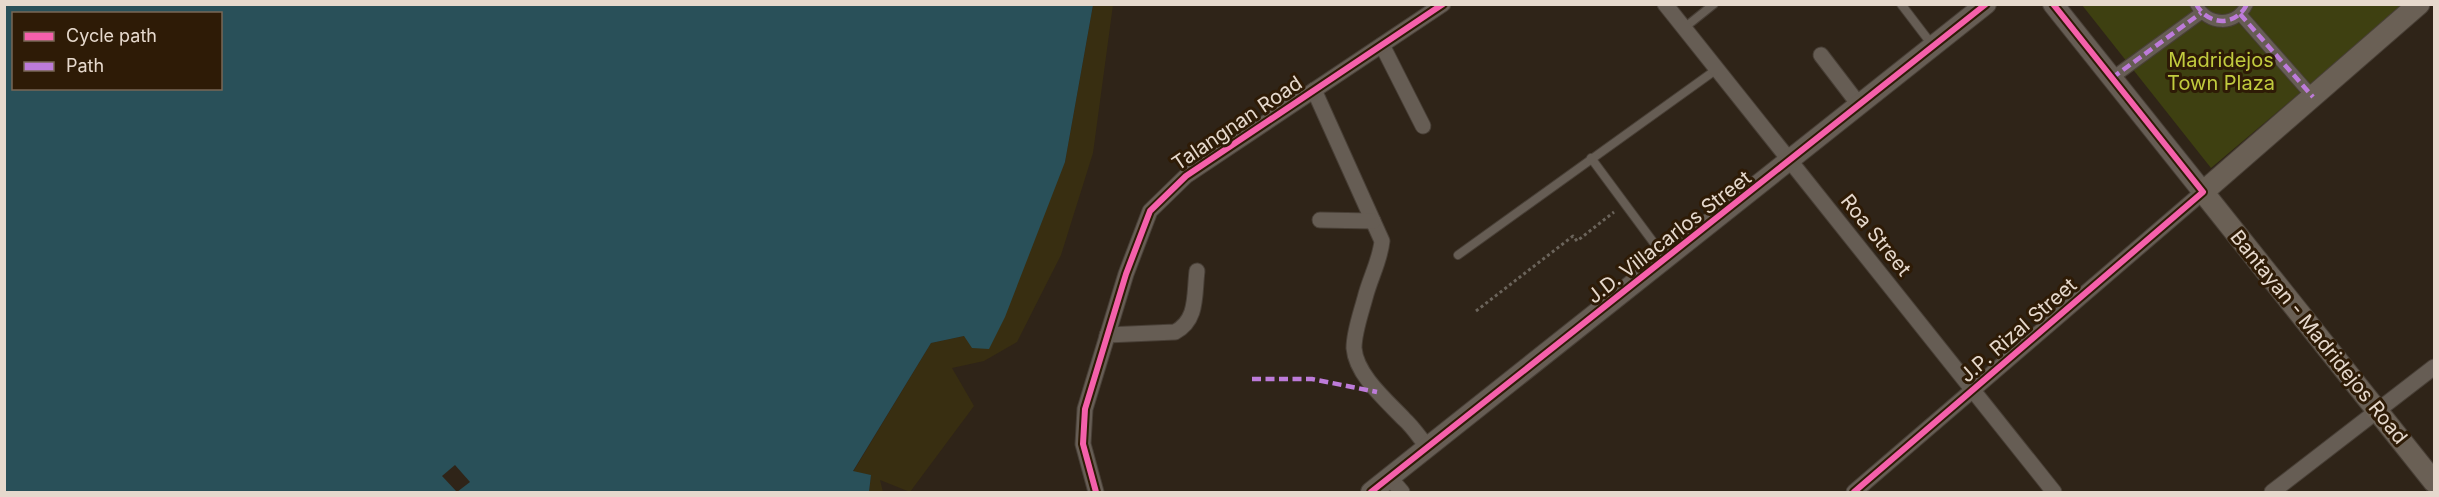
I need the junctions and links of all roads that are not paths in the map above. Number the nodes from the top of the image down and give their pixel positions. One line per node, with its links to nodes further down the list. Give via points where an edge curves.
1 (1443, 4): 11 (street, Talangnan Road)
2 (1665, 4): 10 (street, Roa Street)
3 (1714, 4): 10 (lane)
4 (1901, 4): 12 (lane)
5 (1986, 4): 12 (street, J.D. Villacarlos Street)
6 (2053, 4): 15 (street)
7 (2419, 4): 17 (main road, J.P. Rizal Street)
8 (2198, 9): 9 (street, via 2216,21 2233,19); 15 (street)
9 (2244, 9): 17 (street)
10 (1684, 28): 14 (street, Roa Street)
11 (1382, 45): 16 (street, Talangnan Road); 19 (street)
12 (1933, 47): 18 (street, J.D. Villacarlos Street)
13 (1821, 55): 18 (street)
14 (1717, 69): 20 (lane); 21 (street, Roa Street)
15 (2112, 78): 22 (street)
16 (1314, 90): 24 (street); 28 (street, Talangnan Road, via 1186,176 1150,211)
17 (2313, 97): 22 (main road, J.P. Rizal Street)
18 (1860, 106): 21 (street, J.D. Villacarlos Street)
19 (1423, 126)
20 (1591, 158): 25 (lane); 26 (lane)
21 (1791, 162): 26 (street, J.D. Villacarlos Street); 30 (street, Roa Street)
22 (2203, 192): 30 (street, J.P. Rizal Street); 31 (main road, Bantayan - Madridejos Road)
23 (1320, 220): 24 (street)
24 (1373, 221): 32 (street, via 1382,241 1381,256 1370,277 1354,345 1356,358 1381,398 1406,419)
25 (1458, 255)
26 (1666, 260): 32 (street, J.D. Villacarlos Street)
27 (1197, 272): 28 (street, via 1192,319 1183,328 1175,332)
28 (1107, 335): 35 (street, Talangnan Road, via 1085,409 1083,444)
29 (2434, 367): 31 (street)
30 (1973, 390): 37 (street, J.P. Rizal Street); 38 (street, Roa Street)
31 (2378, 411): 33 (main road, Bantayan - Madridejos Road); 39 (street)
32 (1428, 448): 34 (street, J.D. Villacarlos Street)
33 (2434, 482)
34 (1396, 485): 36 (street, J.D. Villacarlos Street)
35 (1096, 492)
36 (1371, 492)
37 (1854, 492)
38 (2055, 492)
39 (2272, 492)

